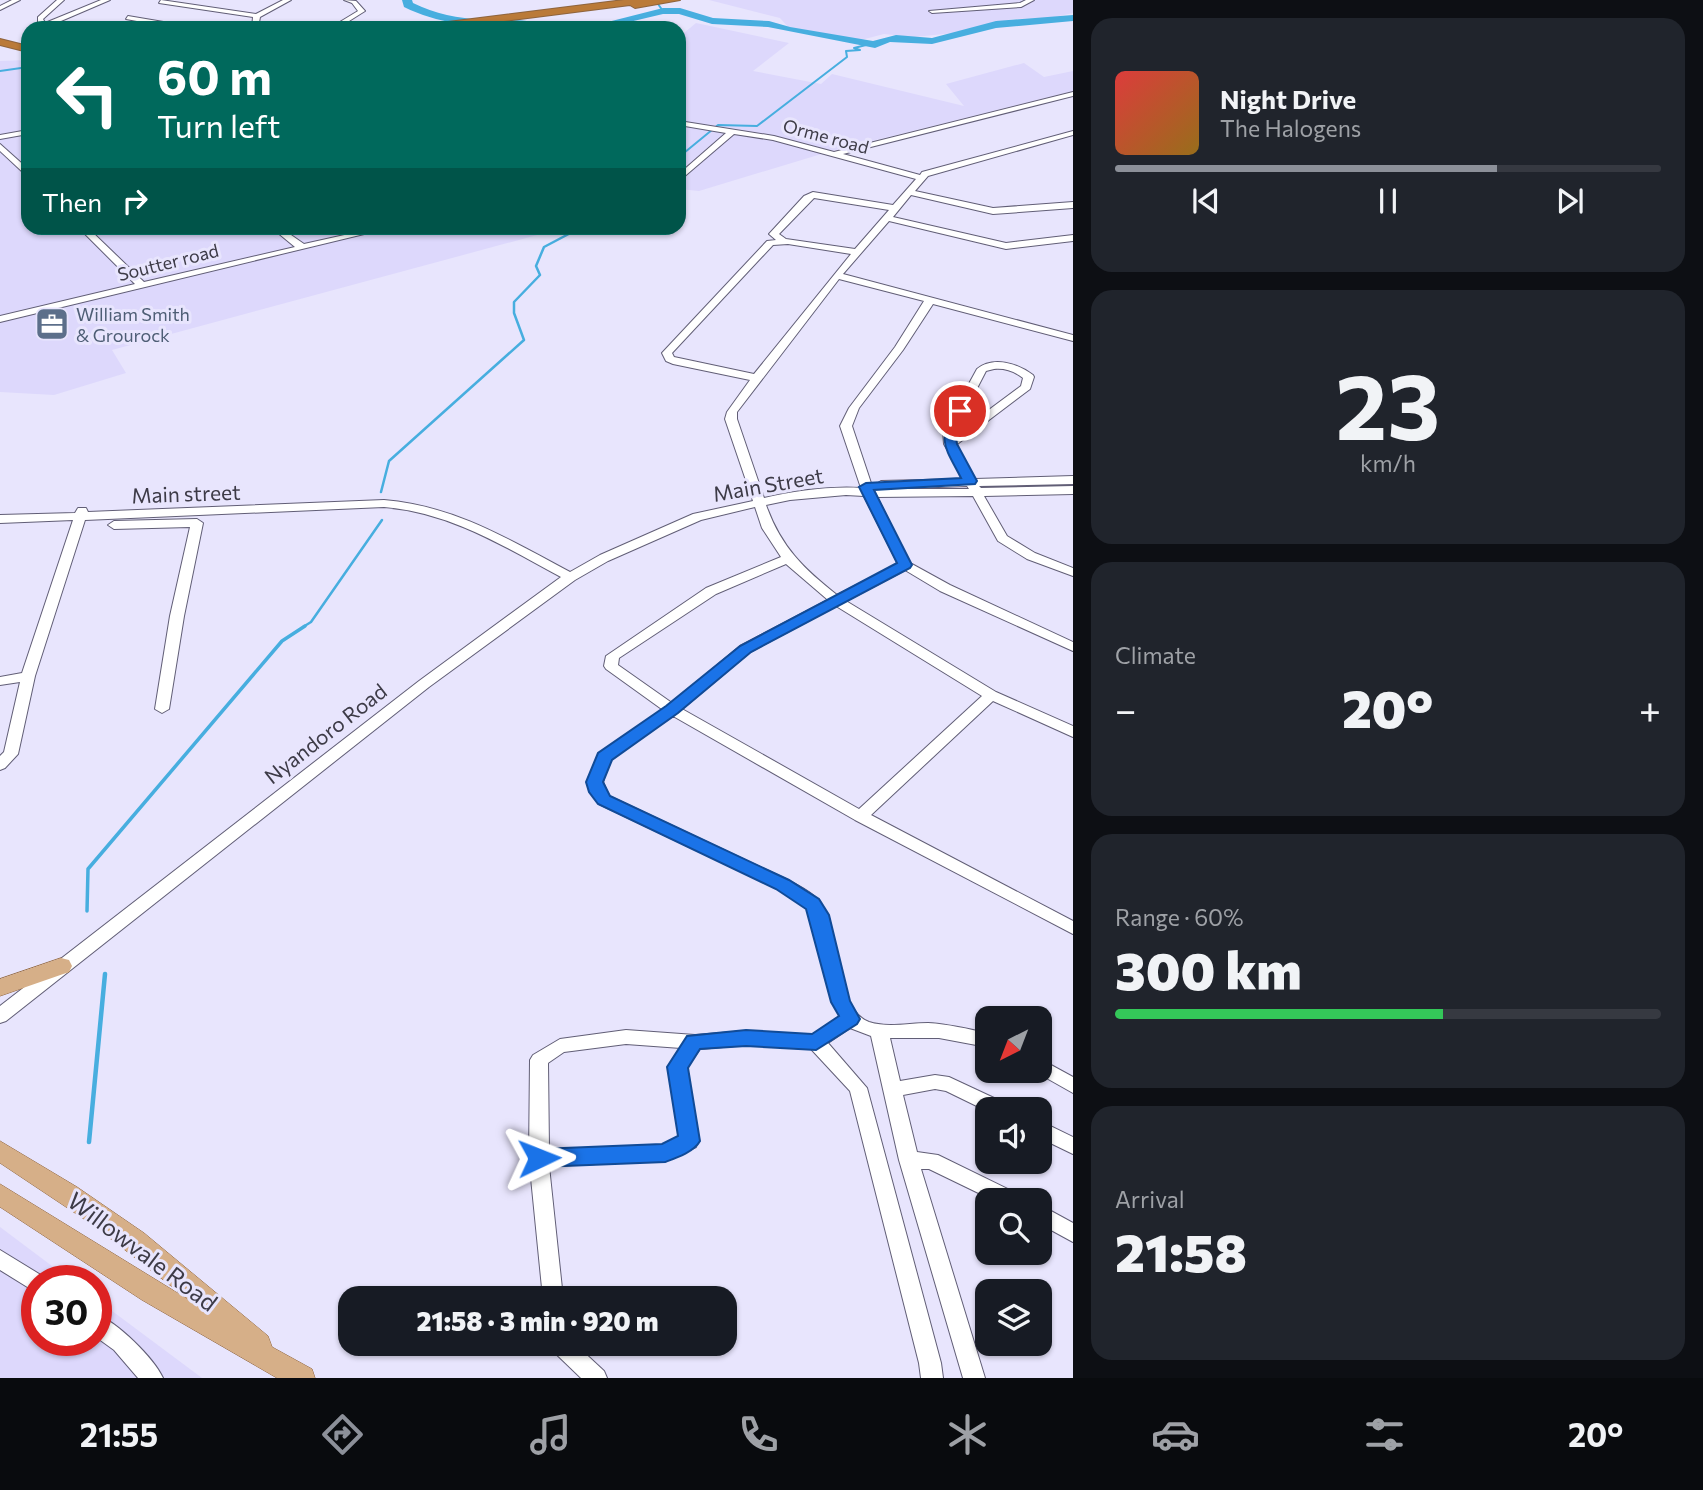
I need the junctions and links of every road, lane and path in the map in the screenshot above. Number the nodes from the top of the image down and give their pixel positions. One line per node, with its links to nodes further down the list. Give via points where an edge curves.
1 (5, 0): 11 (street)
2 (17, 0): 11 (street)
3 (61, 0): 16 (street)
4 (107, 0): 17 (street)
5 (287, 0): 13 (street)
6 (347, 0): 20 (street, via 363,10)
7 (644, 0): 15 (highway)
8 (675, 0): 15 (highway)
9 (1031, 0): 12 (street, via 1021,5)
10 (161, 2): 13 (street)
11 (0, 6)
12 (932, 11)
13 (257, 16): 19 (street)
14 (128, 18): 18 (street)
15 (520, 18): 21 (highway)
16 (40, 21)
17 (57, 21)
18 (146, 21)
19 (255, 21)
20 (349, 21)
21 (497, 21)
22 (0, 42): 24 (highway)
23 (0, 49): 25 (highway)
24 (21, 49)
25 (21, 50)
26 (21, 52): 27 (highway)
27 (1, 55)
28 (1073, 94): 35 (street)
29 (686, 124): 30 (street, Orme road)
30 (733, 131): 35 (street, Orme road); 37 (street)
31 (21, 133): 33 (street)
32 (1073, 133): 38 (street, via 939,169)
33 (0, 137)
34 (0, 146): 36 (street)
35 (833, 154): 38 (street, Orme road)
36 (21, 167)
37 (686, 172)
38 (921, 178): 39 (street)
39 (907, 192): 40 (street, via 993,211); 41 (street)
40 (1073, 205)
41 (894, 208): 42 (street); 47 (street, via 813,195 774,234)
42 (887, 218): 46 (street, via 1006,246); 49 (street)
43 (90, 235): 51 (street)
44 (285, 235): 48 (street)
45 (352, 235): 48 (street, Soutter road)
46 (1073, 238)
47 (782, 240): 49 (street); 55 (street, via 767,246 667,353 677,362)
48 (300, 246): 51 (street, Soutter road)
49 (857, 252): 50 (street)
50 (837, 275): 52 (street); 55 (street)
51 (141, 285): 53 (street, Soutter road)
52 (930, 300): 54 (street); 59 (street, via 846,426)
53 (0, 319)
54 (1073, 338)
55 (757, 378): 61 (street, via 731,419)
56 (950, 444): 56 (street, via 1026,387 1029,377 1002,366 990,364 982,369 949,431); 58 (street)
57 (1073, 480): 58 (street, Main Street)
58 (973, 486): 59 (street, Main Street); 60 (street, Main Street); 68 (street, via 1002,538 1031,556)
59 (867, 489): 61 (street, Main Street); 67 (street)
60 (1073, 490)
61 (757, 502): 64 (street, Main Street); 66 (street)
62 (0, 512): 63 (street, Main street)
63 (80, 517): 65 (street, Main street); 69 (street, Main street, via 409,504 463,523); 72 (street); 75 (street, via 197,523)
64 (698, 517): 69 (street, Nyandoro Road)
65 (0, 519)
66 (788, 559): 70 (street); 76 (street, via 711,591 613,656 615,671)
67 (905, 565): 70 (street); 71 (street)
68 (1073, 572)
69 (570, 577): 81 (street, Nyandoro Road)
70 (835, 600): 74 (street); 76 (street, via 745,649)
71 (1073, 646)
72 (28, 676): 73 (street); 78 (street, via 11,754)
73 (0, 681)
74 (990, 695): 77 (street); 79 (street)
75 (162, 709)
76 (672, 710): 79 (street); 84 (street, via 604,757 595,782 598,792 604,800 782,884 813,904)
77 (1073, 732)
78 (0, 765)
79 (860, 816): 80 (street)
80 (1073, 928)
81 (61, 967): 82 (main road); 83 (street, Nyandoro Road)
82 (0, 988)
83 (0, 1016)
84 (850, 1019): 85 (street); 88 (street)
85 (879, 1031): 86 (street, via 911,1028); 91 (street)
86 (975, 1038)
87 (695, 1042): 88 (street, via 746,1038); 96 (street, via 677,1067 689,1141 665,1153); 96 (street, via 626,1037 560,1046 539,1060)
88 (816, 1042): 111 (street, via 858,1088)
89 (1052, 1073): 90 (street)
90 (1073, 1086)
91 (893, 1090): 92 (street, via 936,1082); 97 (street)
92 (975, 1097)
93 (1052, 1135): 94 (street)
94 (1073, 1146)
95 (0, 1151): 107 (main road, Willowvale Road, via 101,1214 207,1297)
96 (539, 1158): 104 (street)
97 (909, 1160): 98 (street, via 931,1161); 112 (street)
98 (986, 1188)
99 (0, 1195): 107 (main road, Willowvale Road, via 151,1292)
100 (1052, 1221): 101 (street)
101 (1073, 1233)
102 (0, 1259): 103 (street)
103 (21, 1273)
104 (552, 1286)
105 (112, 1336): 108 (street)
106 (573, 1356): 110 (street)
107 (277, 1362): 109 (main road, Willowvale Road)
108 (152, 1378)
109 (302, 1378)
110 (596, 1378)
111 (932, 1378)
112 (974, 1378)

